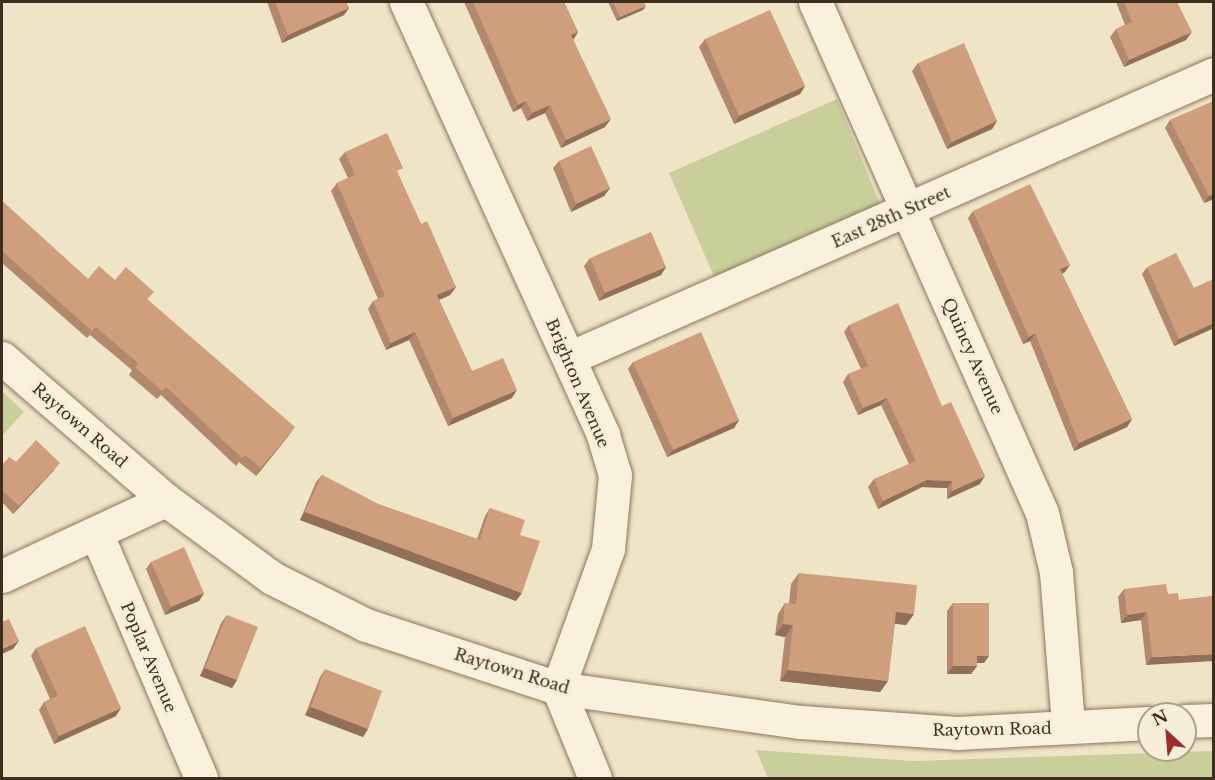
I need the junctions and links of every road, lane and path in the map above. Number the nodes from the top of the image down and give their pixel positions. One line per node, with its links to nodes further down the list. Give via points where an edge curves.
1 (406, 2): 6 (street, Brighton Avenue)
2 (815, 2): 4 (street, Quincy Avenue)
3 (1214, 74): 4 (street, East 28th Street)
4 (908, 210): 6 (street, East 28th Street); 14 (street, Quincy Avenue, via 1042,513 1056,572)
5 (2, 358): 7 (street, Raytown Road)
6 (569, 358): 10 (street, Brighton Avenue, via 603,435 616,506 608,549)
7 (166, 500): 8 (street); 10 (street, Raytown Road, via 272,578 366,625)
8 (97, 535): 9 (street); 15 (street, Poplar Avenue)
9 (2, 576)
10 (558, 688): 14 (street, Raytown Road, via 801,722 957,733); 16 (street)
11 (1214, 720): 12 (street)
12 (1197, 721)
13 (1137, 723): 14 (street, Raytown Road)
14 (1068, 726)
15 (201, 778)
16 (595, 778)

